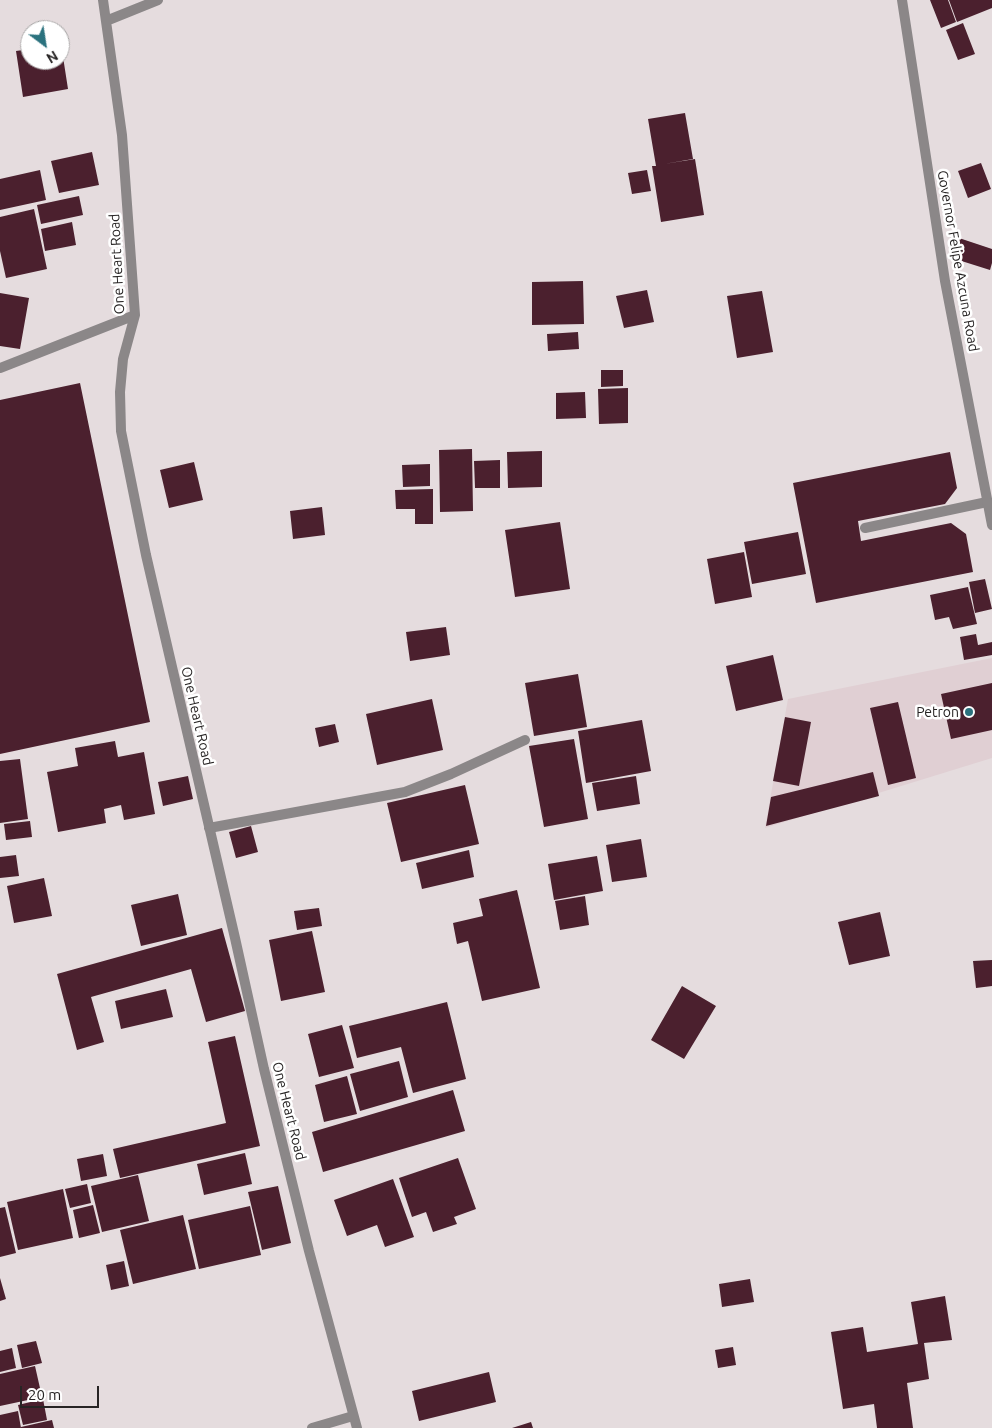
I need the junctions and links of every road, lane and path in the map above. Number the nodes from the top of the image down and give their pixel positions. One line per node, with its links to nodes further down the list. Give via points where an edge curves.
1 (103, 0): 4 (street, One Heart Road)
2 (158, 0): 4 (street)
3 (902, 0): 7 (street, Governor Felipe Azcuna Road, via 946,280)
4 (106, 21): 5 (street, One Heart Road, via 122,135)
5 (135, 315): 6 (street); 12 (street, One Heart Road, via 122,375 121,430 146,555)
6 (0, 368)
7 (987, 502): 8 (street, Governor Felipe Azcuna Road); 10 (street)
8 (991, 514): 9 (street, Governor Felipe Azcuna Road)
9 (992, 525)
10 (865, 528)
11 (525, 740): 12 (street, via 405,792)
12 (209, 828): 13 (street, One Heart Road, via 309,1251)
13 (353, 1416): 14 (street); 15 (street, One Heart Road)
14 (312, 1428)
15 (356, 1428)

